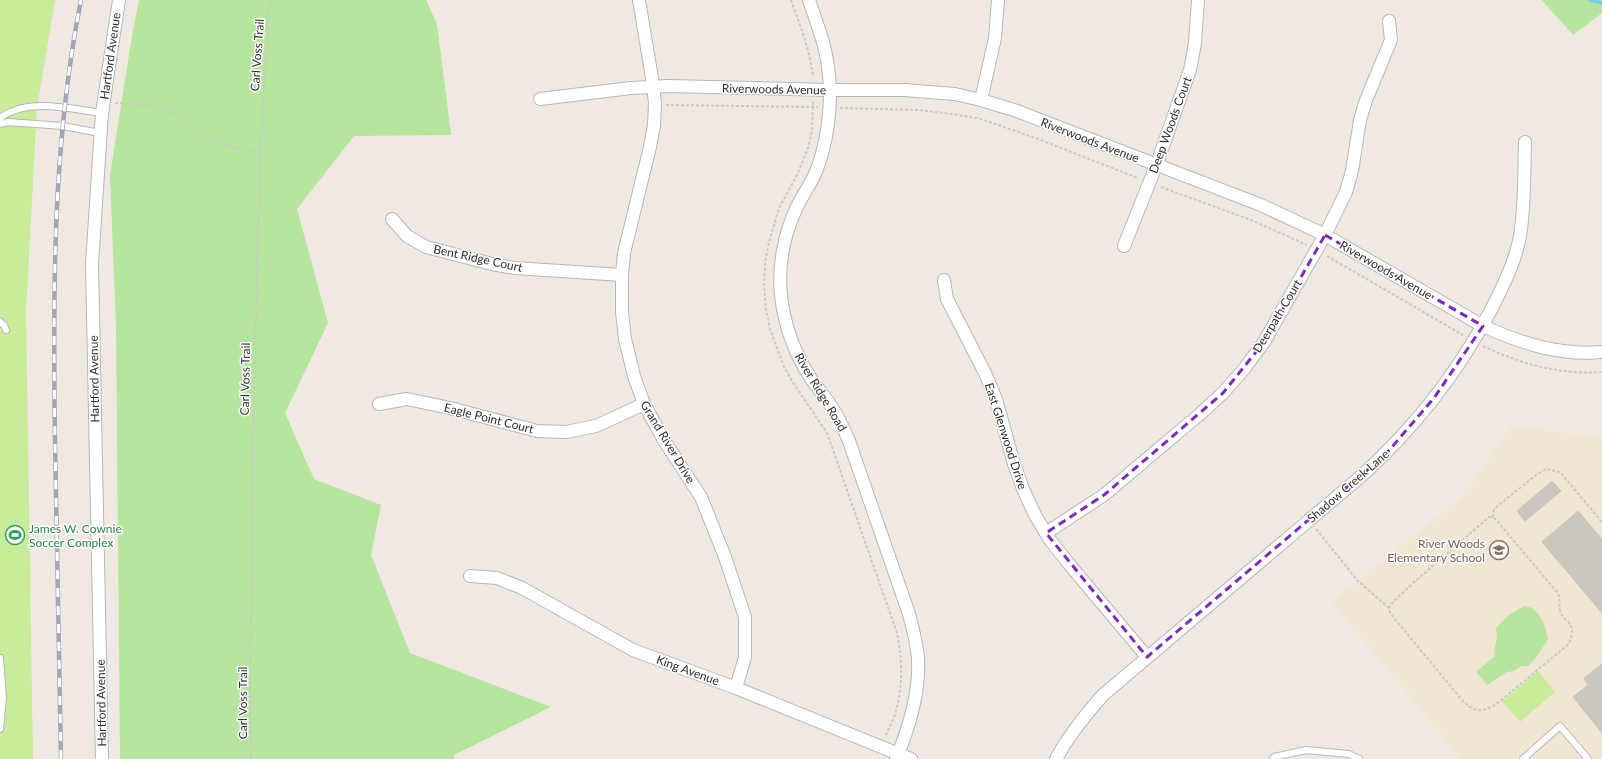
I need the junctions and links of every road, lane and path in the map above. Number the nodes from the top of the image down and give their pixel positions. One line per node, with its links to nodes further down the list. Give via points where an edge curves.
1 (118, 0): 18 (street, Hartford Avenue)
2 (270, 0): 23 (path, Carl Voss Trail)
3 (639, 0): 10 (street, Grand River Drive)
4 (791, 0): 9 (path, via 810,57)
5 (809, 0): 11 (street, River Ridge Road, via 824,45)
6 (998, 0): 13 (street, via 995,38)
7 (1198, 0): 24 (street, Deep Woods Court, via 1190,70)
8 (1389, 21): 28 (street, Deerpath Court, via 1391,40 1360,120 1346,192)
9 (813, 82)
10 (654, 87): 11 (street, Riverwoods Avenue); 12 (street, Riverwoods Avenue); 32 (street, Grand River Drive, via 654,125 629,231)
11 (830, 90): 13 (street, Riverwoods Avenue, via 926,91); 54 (street, River Ridge Road, via 823,150 788,229 780,273 781,294 790,339 799,360 842,424 915,637 918,660 914,706)
12 (540, 99)
13 (981, 100): 24 (street, Riverwoods Avenue, via 1018,111)
14 (112, 102): 23 (path, via 160,107 191,122 215,142 242,150)
15 (663, 105): 16 (path)
16 (822, 107)
17 (838, 108): 25 (path, via 919,110 973,118 1008,128)
18 (102, 113): 19 (lane, via 33,107 19,108); 21 (street, Hartford Avenue)
19 (0, 118)
20 (0, 124): 21 (lane, via 8,122 63,126)
21 (100, 133): 55 (street, Hartford Avenue, via 92,264)
22 (1525, 142): 35 (street, Shadow Creek Lane, via 1520,237 1506,280)
23 (260, 150): 56 (path, Carl Voss Trail, via 253,442)
24 (1156, 166): 28 (street, Riverwoods Avenue, via 1261,205); 29 (street, Deep Woods Court)
25 (1143, 180)
26 (1156, 185): 30 (path, via 1258,223)
27 (392, 219): 32 (street, Bent Ridge Court, via 407,236 426,247 492,264 514,268)
28 (1325, 235): 35 (street, Riverwoods Avenue); 46 (street, Deerpath Court, via 1264,342 1223,393 1104,495)
29 (1124, 246)
30 (1311, 247)
31 (1324, 254): 37 (path)
32 (622, 275): 42 (street, Grand River Drive, via 622,312 626,339 634,376)
33 (944, 280): 46 (street, East Glenwood Drive, via 947,299 996,399 1023,489)
34 (0, 322): 36 (lane)
35 (1483, 326): 39 (street, Riverwoods Avenue, via 1521,342 1545,348 1570,352); 44 (street, Shadow Creek Lane, via 1411,428 1385,455)
36 (6, 330)
37 (1467, 338)
38 (1480, 345): 40 (path, via 1509,358 1550,370)
39 (1602, 352)
40 (1602, 372)
41 (378, 404): 42 (street, Eagle Point Court, via 407,399 537,431 566,432 596,426)
42 (644, 404): 51 (street, Grand River Drive, via 701,497 745,617 745,657)
43 (1493, 517): 45 (path, via 1494,509 1546,469 1560,472); 48 (path, via 1485,520 1413,583); 48 (path, via 1560,596 1560,612 1571,625 1569,644 1495,705 1482,711 1475,710 1461,699 1390,613)
44 (1309, 521): 48 (path, via 1358,581); 49 (street, Shadow Creek Lane)
45 (1602, 522)
46 (1046, 533): 49 (street, East Glenwood Drive)
47 (470, 576): 51 (street, King Avenue, via 497,578 522,588 633,650)
48 (1389, 608)
49 (1147, 657): 58 (street, Shadow Creek Lane, via 1103,695 1083,718)
50 (0, 658): 52 (lane)
51 (736, 688): 54 (street, King Avenue)
52 (2, 698): 53 (lane)
53 (0, 729)
54 (897, 757): 57 (street, King Avenue)
55 (102, 759)
56 (251, 759)
57 (911, 759)
58 (1056, 759)
59 (1272, 759): 60 (lane, via 1306,750 1349,754)
60 (1359, 759)
61 (1523, 759): 62 (lane, via 1560,726)
62 (1588, 759)

